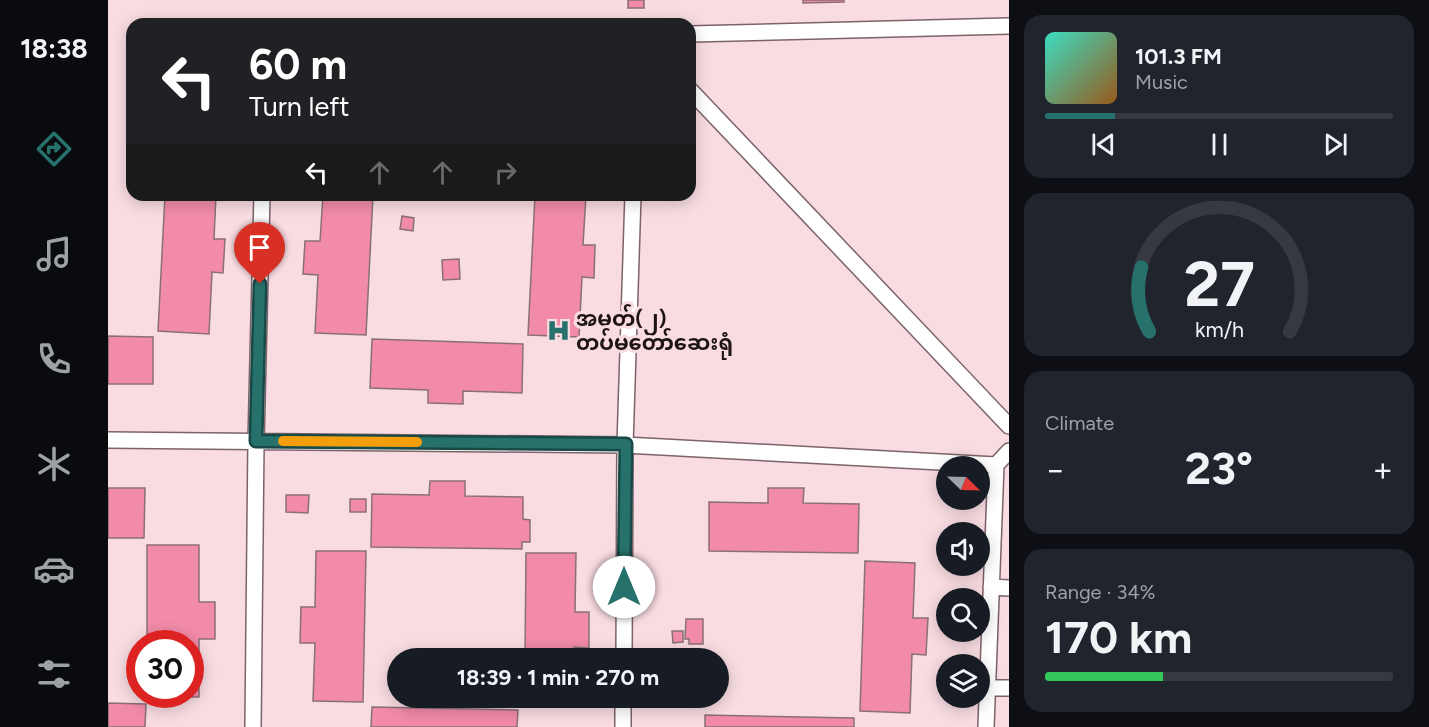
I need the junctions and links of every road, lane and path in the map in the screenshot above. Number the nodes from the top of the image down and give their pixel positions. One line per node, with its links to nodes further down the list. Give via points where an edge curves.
1 (1009, 26): 2 (street)
2 (696, 34)
3 (696, 96): 6 (street)
4 (262, 201): 8 (street)
5 (633, 201): 9 (street)
6 (1009, 426)
7 (108, 440): 8 (street)
8 (256, 441): 9 (street); 21 (street)
9 (626, 444): 11 (street); 15 (street)
10 (1009, 451): 11 (street)
11 (996, 465): 12 (street); 13 (street)
12 (1009, 480)
13 (991, 587): 14 (street); 16 (street)
14 (1009, 588)
15 (624, 648)
16 (989, 654)
17 (990, 688): 18 (street)
18 (1009, 688)
19 (623, 708): 22 (street)
20 (987, 708): 23 (street)
21 (253, 727)
22 (623, 727)
23 (986, 727)

